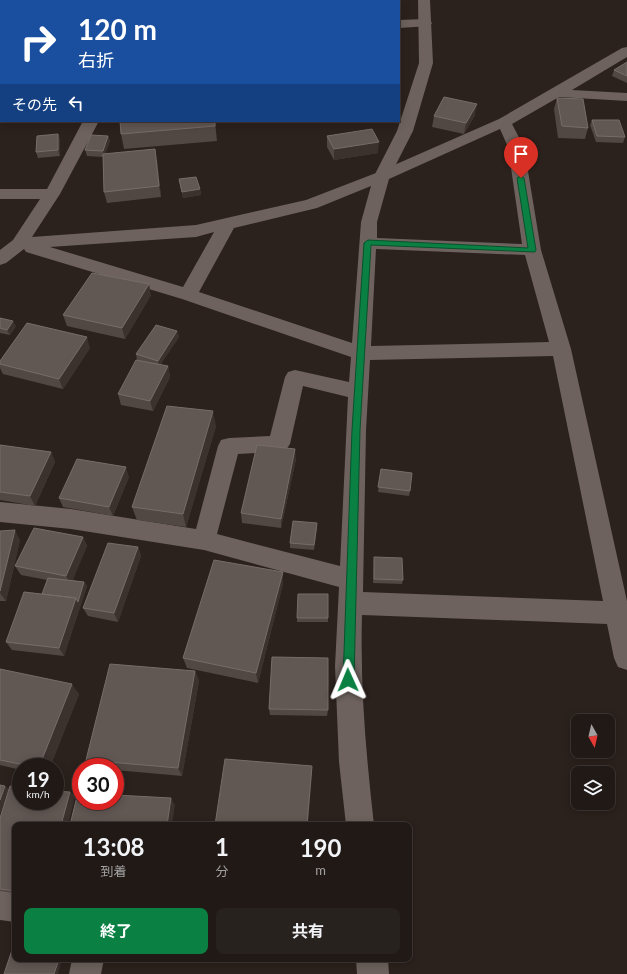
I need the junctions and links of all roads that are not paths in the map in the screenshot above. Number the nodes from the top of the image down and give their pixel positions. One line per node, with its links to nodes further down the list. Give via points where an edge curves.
1 (424, 0): 2 (street)
2 (425, 23): 3 (street); 9 (street, via 426,63 418,92 405,131)
3 (400, 24)
4 (627, 51): 5 (street)
5 (556, 94): 6 (street); 8 (street)
6 (627, 97)
7 (90, 122): 11 (street)
8 (504, 122): 9 (street); 15 (street, via 516,147)
9 (382, 176): 12 (street, via 310,204); 13 (street, via 369,222)
10 (0, 194): 11 (street)
11 (52, 194): 14 (street)
12 (227, 224): 14 (street, via 196,231); 17 (street)
13 (368, 243): 15 (street); 19 (street)
14 (19, 244): 16 (street); 17 (street)
15 (532, 250): 18 (street)
16 (0, 258)
17 (188, 295): 19 (street)
18 (561, 349): 19 (street); 24 (street)
19 (361, 353): 20 (street)
20 (359, 392): 22 (street, via 295,377 279,444 229,446); 23 (street)
21 (0, 512): 22 (street, via 71,519)
22 (204, 540): 23 (street)
23 (350, 591): 24 (street); 26 (street, via 348,666 353,762)
24 (617, 613): 25 (street)
25 (627, 658)
26 (360, 822)
27 (0, 905): 28 (street)
28 (12, 907)
29 (87, 962): 31 (street)
30 (372, 962): 32 (street)
31 (85, 974)
32 (374, 974)

